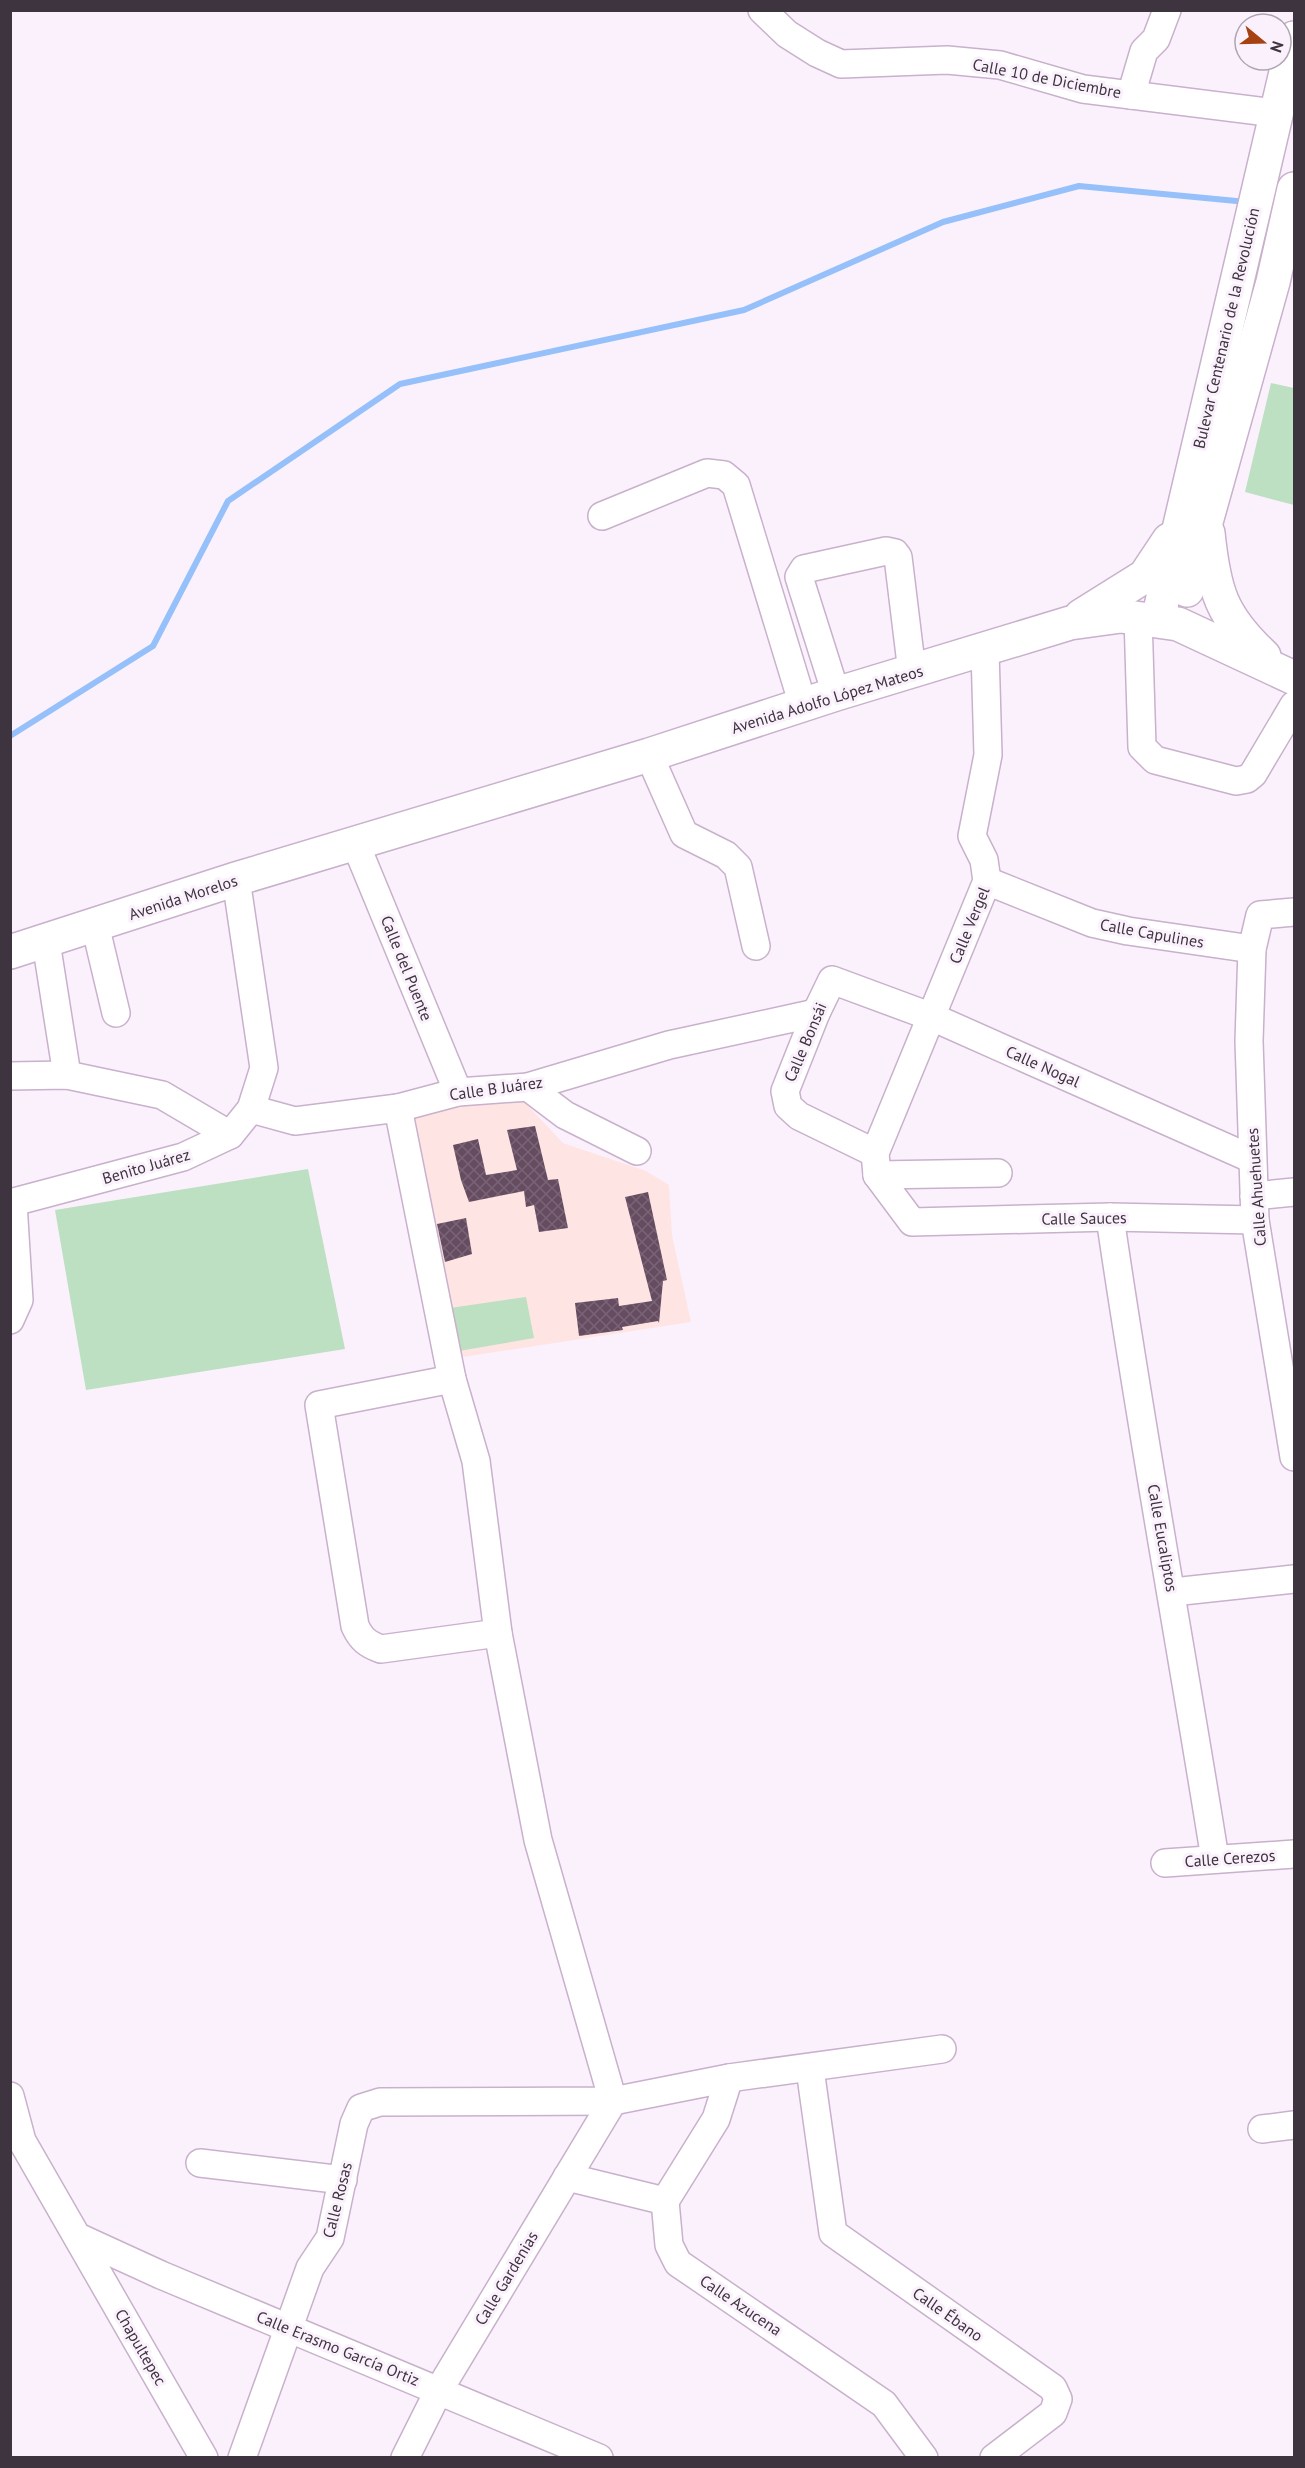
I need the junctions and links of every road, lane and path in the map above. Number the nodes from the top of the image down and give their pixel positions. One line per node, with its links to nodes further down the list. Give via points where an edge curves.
1 (762, 10): 4 (street, Calle 10 de Diciembre, via 787,34 841,64 947,60 1000,65 1083,89)
2 (1167, 10): 4 (street, via 1156,39 1144,51)
3 (1294, 38): 5 (main road, Bulevar Centenario de la Revolución)
4 (1131, 95): 5 (street, Calle 10 de Diciembre)
5 (1275, 113): 7 (main road, Bulevar Centenario de la Revolución, via 1238,275)
6 (1294, 189): 7 (main road, Bulevar Centenario de la Revolución, via 1273,282)
7 (1199, 498): 9 (main road, Bulevar Centenario de la Revolución); 10 (main road, via 1145,576); 13 (main road, via 1220,600 1239,633)
8 (602, 516): 15 (street, via 707,473 724,475 736,485)
9 (1158, 620): 10 (main road, Avenida Adolfo López Mateos, via 1121,616); 13 (main road, Avenida Adolfo López Mateos); 16 (street, via 1142,747 1155,760 1236,782 1246,779 1253,774)
10 (1070, 623): 11 (main road, Avenida Adolfo López Mateos)
11 (985, 651): 12 (main road, Avenida Adolfo López Mateos); 20 (street, Calle Vergel, via 988,756 972,836 984,860)
12 (912, 672): 14 (main road, Avenida Adolfo López Mateos); 14 (street, via 895,553 886,551 804,569 799,577)
13 (1288, 675)
14 (836, 694): 15 (main road, Avenida Adolfo López Mateos)
15 (803, 705): 17 (main road, Avenida Adolfo López Mateos)
16 (1294, 705)
17 (649, 755): 18 (main road, Avenida Adolfo López Mateos); 24 (street, via 684,834 726,855 738,867)
18 (356, 845): 19 (main road, Avenida Morelos); 34 (street, Calle del Puente)
19 (236, 879): 22 (main road, Avenida Morelos); 36 (street, Benito Juárez, via 264,1068)
20 (987, 881): 25 (street, Calle Capulines, via 1092,923); 30 (street, Calle Vergel)
21 (1294, 912): 25 (street, Calle Ahuehuetes, via 1260,915)
22 (95, 925): 23 (main road, Avenida Morelos); 28 (street)
23 (46, 942): 26 (main road, Avenida Morelos); 31 (street)
24 (756, 946)
25 (1252, 949): 39 (street, Calle Ahuehuetes)
26 (10, 952)
27 (832, 980): 29 (street, Calle Bonsái); 30 (street, Calle Nogal)
28 (116, 1013)
29 (816, 1013): 33 (street, Calle B Juárez, via 669,1045); 40 (street, Calle Bonsái, via 784,1091 788,1106)
30 (932, 1017): 39 (street, Calle Nogal); 40 (street, Calle Vergel)
31 (67, 1075): 32 (street); 37 (street, via 162,1095)
32 (10, 1076)
33 (528, 1087): 34 (street, Calle B Juárez); 38 (street, via 565,1115)
34 (458, 1092): 35 (street, Calle B Juárez)
35 (398, 1108): 36 (street, Calle B Juárez, via 296,1121); 47 (street)
36 (250, 1109): 37 (street, Benito Juárez)
37 (230, 1136): 43 (street, Benito Juárez, via 183,1157)
38 (637, 1152)
39 (1252, 1159): 44 (street, Calle Ahuehuetes)
40 (876, 1164): 41 (street); 45 (street, Calle Sauces, via 912,1222)
41 (998, 1173)
42 (1294, 1192): 44 (street, Calle Sauces)
43 (12, 1203): 46 (street, via 19,1300)
44 (1254, 1208): 45 (street, Calle Sauces); 48 (street, Calle Ahuehuetes)
45 (1110, 1217): 50 (street, Calle Eucaliptos, via 1134,1385)
46 (11, 1320)
47 (452, 1379): 51 (street, via 476,1461); 51 (street, via 319,1405 355,1626 360,1638 381,1649)
48 (1294, 1457)
49 (1294, 1579): 50 (street)
50 (1173, 1592): 53 (street, Calle Eucaliptos)
51 (498, 1633): 59 (street, via 538,1840)
52 (1294, 1854): 53 (street, Calle Cerezos)
53 (1215, 1860): 54 (street, Calle Cerezos)
54 (1165, 1863)
55 (942, 2049): 56 (street)
56 (810, 2069): 57 (street); 75 (street, Calle Ébano, via 833,2234 1053,2388 1058,2399 1053,2413)
57 (729, 2078): 59 (street); 66 (street, via 716,2119)
58 (10, 2096): 62 (street, Chapultepec)
59 (613, 2101): 64 (street, Calle Gardenias); 65 (street, Calle Rosas, via 380,2102 361,2108)
60 (1294, 2125): 61 (street)
61 (1262, 2129)
62 (16, 2142): 67 (street, Chapultepec)
63 (200, 2163): 65 (street)
64 (567, 2177): 66 (street); 69 (street, Calle Gardenias)
65 (343, 2180): 68 (street, Calle Rosas, via 330,2238 310,2268)
66 (665, 2201): 74 (street, Calle Azucena, via 669,2245 678,2263 885,2404)
67 (78, 2237): 68 (street, Calle Erasmo García Ortiz, via 161,2276); 70 (street, Chapultepec)
68 (290, 2328): 69 (street, Calle Erasmo García Ortiz); 71 (street, Calle Rosas)
69 (439, 2390): 72 (street, Calle Gardenias); 73 (street, Calle Erasmo García Ortiz)
70 (204, 2457)
71 (242, 2457)
72 (405, 2457)
73 (599, 2457)
74 (924, 2457)
75 (994, 2457)

